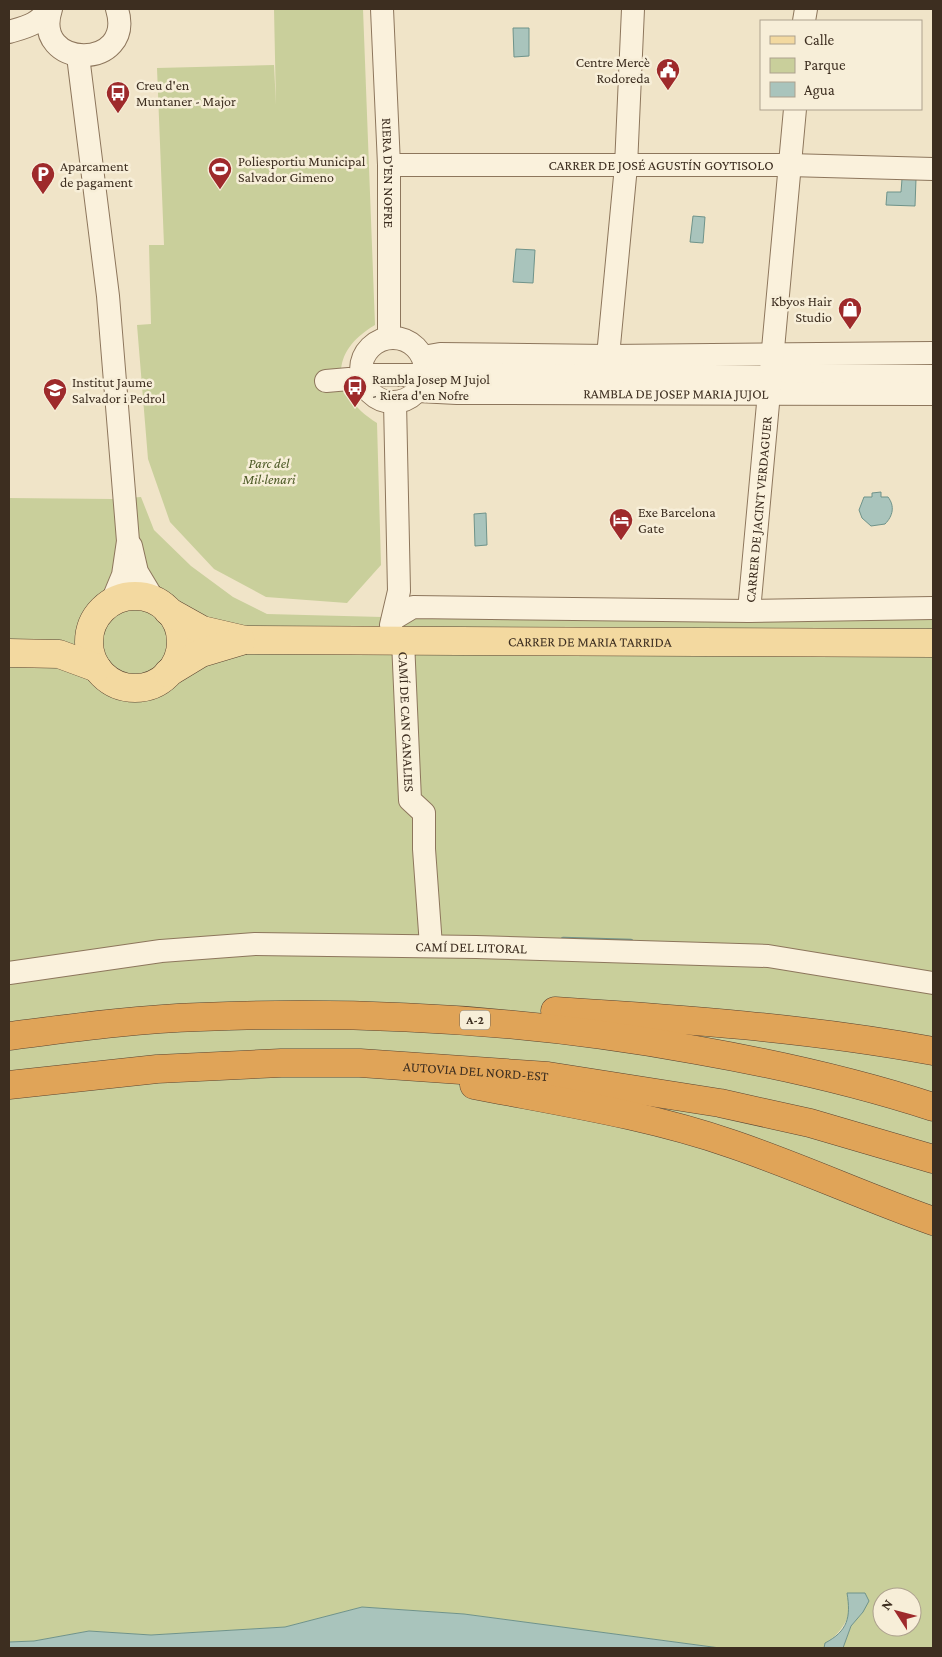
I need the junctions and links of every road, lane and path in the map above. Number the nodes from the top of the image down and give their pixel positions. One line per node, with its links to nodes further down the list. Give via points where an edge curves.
1 (51, 9): 5 (street, via 40,21); 6 (street, via 49,26)
2 (117, 9): 7 (street, via 118,31 109,46 95,54)
3 (382, 9): 9 (street, RIERA D'EN NOFRE)
4 (633, 9): 11 (street)
5 (18, 30): 6 (street, via 40,32)
6 (55, 41): 7 (street, via 64,50)
7 (78, 56): 23 (street, via 108,296)
8 (795, 110): 10 (street, CARRER DE JACINT VERDAGUER)
9 (389, 165): 11 (street, CARRER DE JOSÉ AGUSTÍN GOYTISOLO); 13 (street, RIERA D'EN NOFRE)
10 (789, 165): 11 (street, CARRER DE JOSÉ AGUSTÍN GOYTISOLO); 12 (street, CARRER DE JOSÉ AGUSTÍN GOYTISOLO); 18 (street, CARRER DE JACINT VERDAGUER)
11 (626, 166): 15 (street)
12 (933, 170)
13 (389, 337): 16 (street, via 409,341 418,348); 22 (street, via 379,340 368,350 361,364 361,374 371,394 383,401)
14 (933, 353): 18 (street, RAMBLA DE JOSEP MARIA JUJOL)
15 (608, 356): 16 (street, RAMBLA DE JOSEP MARIA JUJOL, via 440,354); 18 (street, RAMBLA DE JOSEP MARIA JUJOL)
16 (419, 374): 18 (street, RAMBLA DE JOSEP MARIA JUJOL, via 457,393); 20 (street, RAMBLA DE JOSEP MARIA JUJOL); 22 (street, via 405,400)
17 (438, 374): 18 (street, RAMBLA DE JOSEP MARIA JUJOL)
18 (772, 375): 19 (street, RAMBLA DE JOSEP MARIA JUJOL); 21 (street, RAMBLA DE JOSEP MARIA JUJOL); 28 (street, CARRER DE JACINT VERDAGUER)
19 (933, 376)
20 (326, 381)
21 (933, 394)
22 (395, 402): 24 (street)
23 (128, 541): 25 (street, via 139,575); 27 (street, via 123,575)
24 (406, 599): 28 (street); 29 (street)
25 (161, 606): 27 (main road, via 135,597); 30 (main road, CARRER DE MARIA TARRIDA, via 202,630); 34 (main road, via 177,625 180,642 177,659)
26 (933, 608): 28 (street)
27 (104, 611): 32 (main road, via 66,637); 33 (main road, via 90,633 92,659)
28 (749, 611)
29 (393, 634): 30 (main road, CARRER DE MARIA TARRIDA); 31 (main road, CARRER DE MARIA TARRIDA); 35 (street, CAMÍ DE CAN CANALIES, via 410,800 424,812)
30 (245, 640): 34 (main road, CARRER DE MARIA TARRIDA, via 201,653)
31 (933, 643)
32 (18, 652): 33 (main road, via 59,654)
33 (97, 668): 34 (main road, via 112,682 131,688 151,685)
34 (168, 673)
35 (431, 946): 36 (street, CAMÍ DEL LITORAL, via 255,944 160,951); 37 (street, CAMÍ DEL LITORAL, via 768,956)
36 (9, 973)
37 (933, 983)
38 (365, 1014): 39 (highway, A-2, via 198,1017); 40 (highway, via 456,1010 625,1016 853,1037); 43 (highway, A-2, via 473,1020 630,1038 799,1071)
39 (9, 1036)
40 (933, 1051)
41 (360, 1063): 42 (highway, AUTOVIA DEL NORD-EST, via 194,1066); 44 (highway, AUTOVIA DEL NORD-EST, via 548,1076 628,1087 810,1123); 45 (highway, via 641,1118 686,1130 741,1147)
42 (9, 1085)
43 (933, 1107)
44 (933, 1159)
45 (933, 1221)

